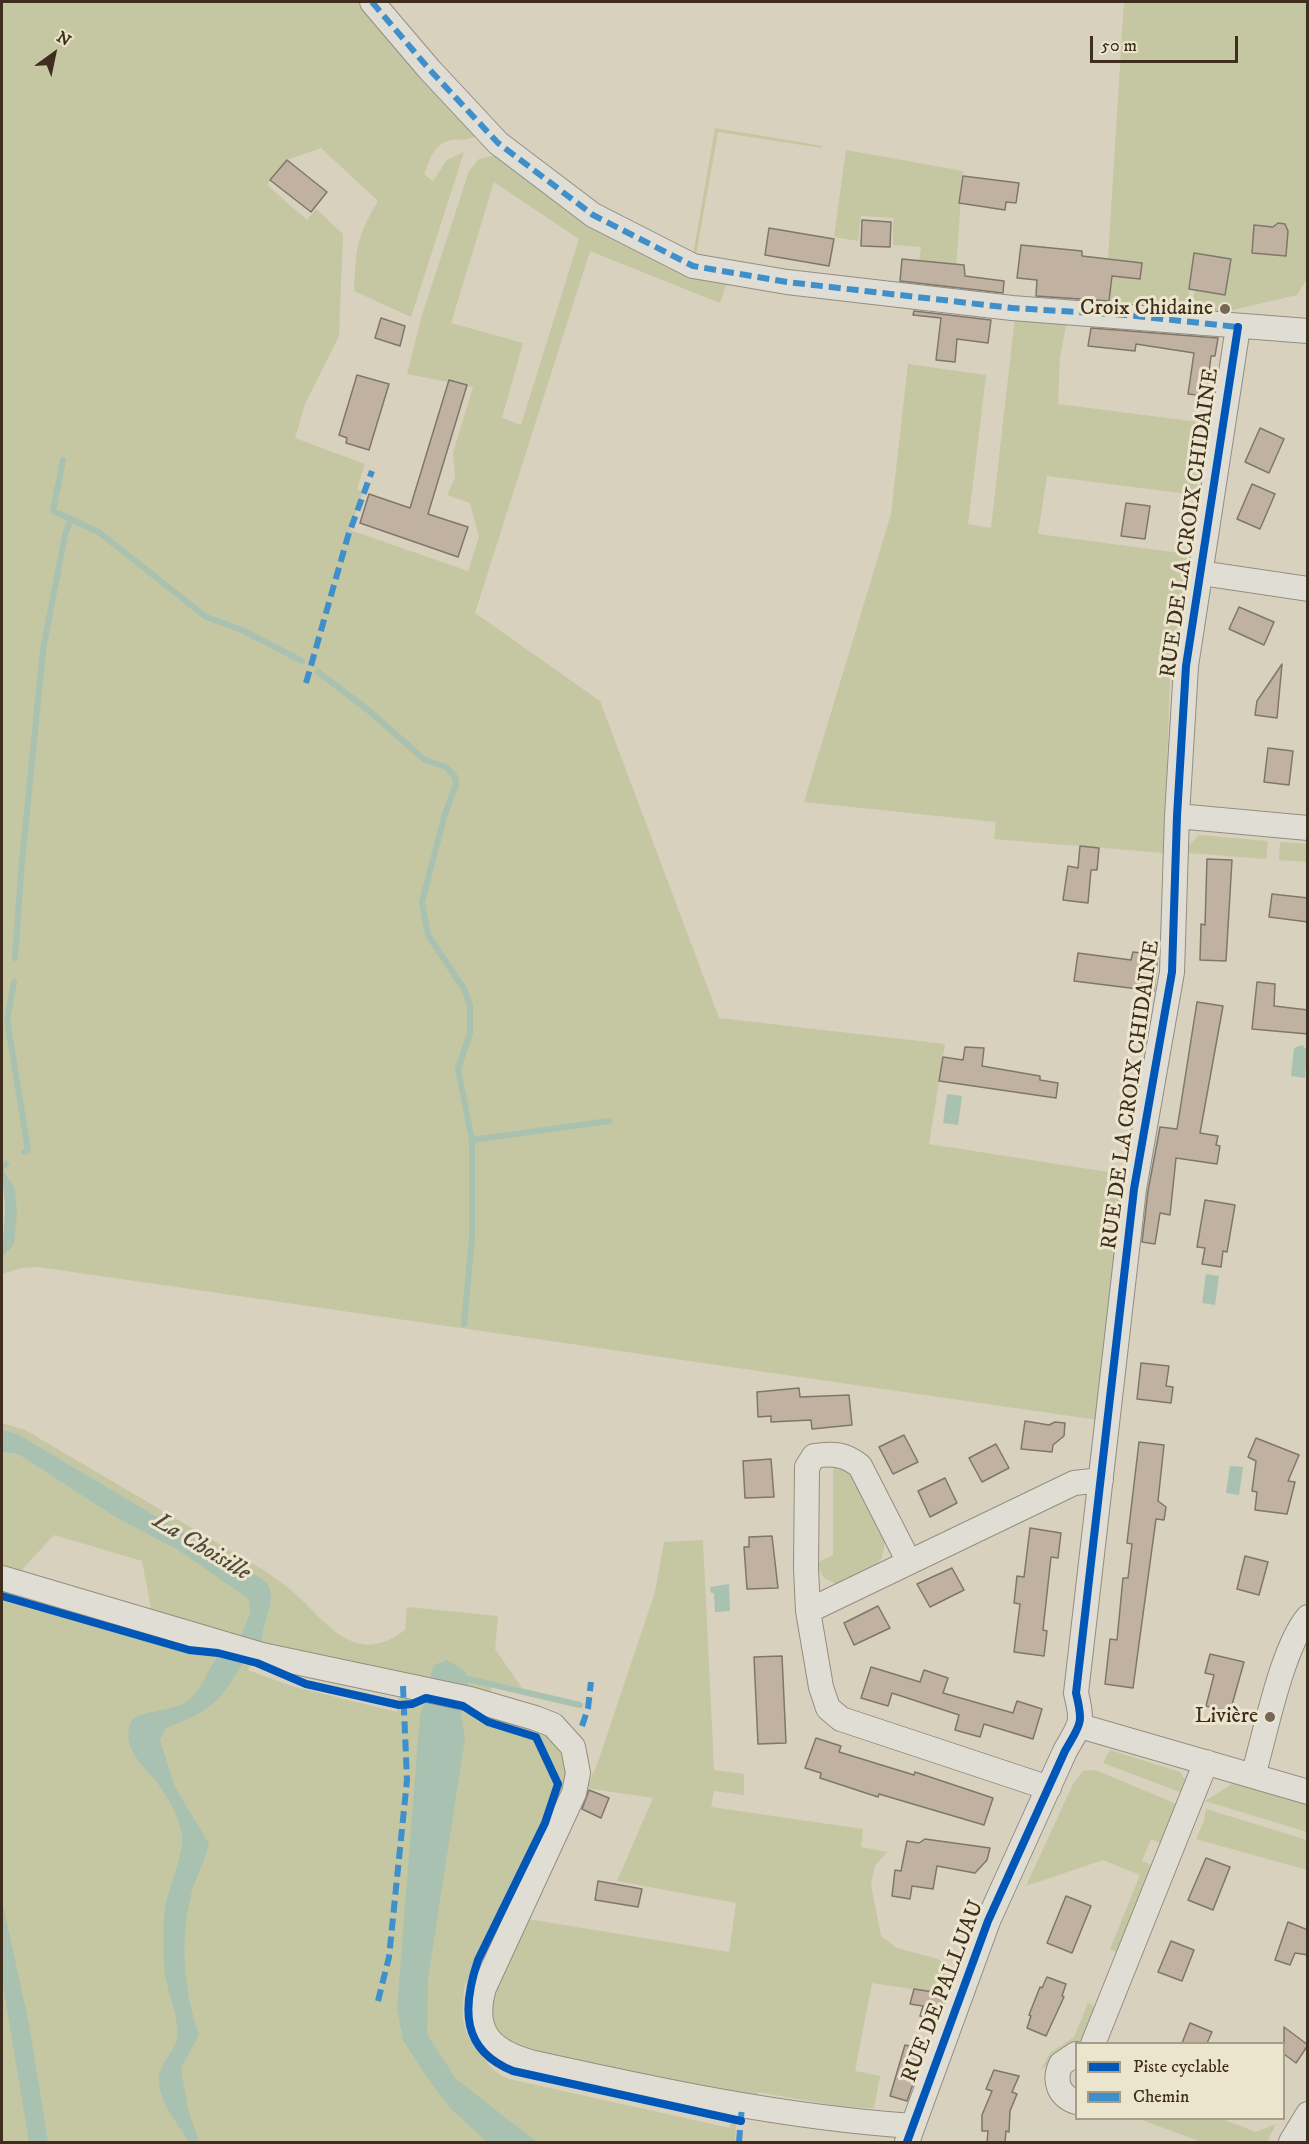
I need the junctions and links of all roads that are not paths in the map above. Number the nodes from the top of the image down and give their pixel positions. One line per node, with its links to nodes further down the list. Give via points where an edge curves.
1 (372, 2): 2 (street, via 498,143 593,215 693,266 787,282 1012,308)
2 (1238, 327): 3 (street); 4 (street, RUE DE LA CROIX CHIDAINE)
3 (1308, 331)
4 (1201, 573): 5 (street); 6 (street, RUE DE LA CROIX CHIDAINE, via 1186,666)
5 (1308, 588)
6 (1177, 816): 7 (street); 8 (street, RUE DE LA CROIX CHIDAINE, via 1172,972 1134,1189)
7 (1308, 828)
8 (1101, 1480): 9 (street, via 1074,1483); 13 (street, RUE DE LA CROIX CHIDAINE, via 1076,1693 1082,1716)
9 (909, 1562): 11 (street); 11 (street, via 860,1466 849,1457 814,1456 807,1467)
10 (2, 1578): 22 (street, via 262,1655 470,1699 553,1725 573,1747 578,1761 574,1793 484,1988 482,2020 493,2046 534,2063 742,2106)
11 (808, 1611): 16 (street, via 821,1687 828,1708 841,1719)
12 (1308, 1617): 15 (street, via 1290,1651)
13 (1080, 1726): 14 (street); 16 (street, RUE DE PALLUAU)
14 (1206, 1762): 15 (street); 18 (street)
15 (1253, 1776): 17 (street)
16 (1049, 1788): 22 (street, RUE DE PALLUAU, via 988,1921)
17 (1308, 1792)
18 (1093, 2042)
19 (1075, 2055): 20 (street, via 1061,2064 1056,2079 1062,2094)
20 (1075, 2101)
21 (1308, 2114): 23 (street)
22 (910, 2134)
23 (1291, 2142)

